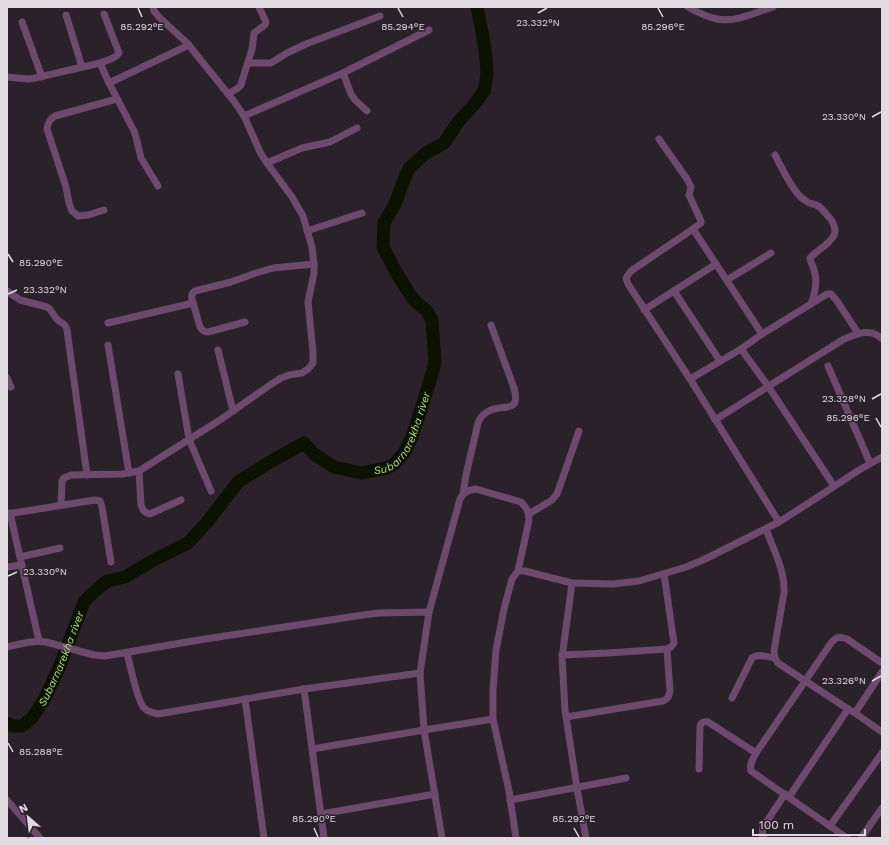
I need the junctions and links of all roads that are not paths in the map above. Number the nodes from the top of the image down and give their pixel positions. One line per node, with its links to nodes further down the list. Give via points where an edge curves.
1 (153, 7): 10 (street, via 160,18)
2 (259, 7): 12 (street, via 266,22 254,34)
3 (688, 7): 4 (street, via 711,18 723,20 735,19)
4 (773, 7)
5 (104, 14): 11 (street, via 119,52 118,56)
6 (66, 15): 13 (street)
7 (380, 16): 12 (street, via 306,44 271,62)
8 (22, 22): 15 (street)
9 (429, 30): 14 (street)
10 (189, 45): 17 (street); 18 (street)
11 (100, 63): 13 (street); 17 (street)
12 (248, 63): 18 (street, via 241,85)
13 (82, 67): 15 (street)
14 (343, 73): 20 (street, via 351,94); 21 (street)
15 (42, 76): 16 (street, via 28,79)
16 (7, 77)
17 (109, 83): 19 (street)
18 (228, 94): 21 (street)
19 (117, 99): 26 (street, via 136,137 141,158); 27 (street, via 55,116 51,118 47,129 72,210 78,216)
20 (367, 111)
21 (244, 116): 25 (street)
22 (357, 128): 25 (street, via 330,142 302,148)
23 (659, 139): 29 (street, via 691,187 689,195 701,220 701,224)
24 (775, 155): 38 (street, via 798,195 821,208 834,226 834,236 831,240 810,258 816,277)
25 (267, 163): 30 (street, via 298,206)
26 (158, 186)
27 (104, 210)
28 (362, 213): 30 (street)
29 (693, 229): 33 (street); 39 (street, via 631,271 626,278)
30 (307, 231): 32 (street)
31 (771, 253): 34 (street)
32 (314, 264): 37 (street, via 273,268 195,291 191,295); 56 (street, via 308,302 313,363 302,373 285,377 270,385)
33 (716, 264): 34 (street); 36 (street)
34 (727, 280): 44 (street)
35 (7, 291): 64 (street, via 20,300 50,308 56,318 66,325)
36 (674, 291): 39 (street); 49 (street)
37 (193, 302): 40 (street, via 201,330 205,332); 41 (street)
38 (810, 304): 43 (street, via 831,294); 44 (street)
39 (644, 310): 53 (street)
40 (245, 322)
41 (108, 324)
42 (491, 325): 67 (street, via 514,388 516,401 508,407 489,411 481,417)
43 (858, 333): 45 (street, via 874,333); 54 (street)
44 (762, 334): 47 (street)
45 (882, 339)
46 (108, 345): 63 (street)
47 (741, 349): 49 (street); 54 (street)
48 (218, 350): 56 (street)
49 (720, 361): 53 (street)
50 (828, 366): 61 (street)
51 (178, 374): 59 (street)
52 (7, 378): 55 (street)
53 (690, 379): 57 (street)
54 (768, 386): 57 (street); 65 (street)
55 (11, 387)
56 (233, 411): 59 (street)
57 (715, 420): 72 (street)
58 (580, 430): 71 (street, via 556,494 552,500)
59 (189, 439): 62 (street); 66 (street)
60 (882, 457): 61 (street)
61 (870, 463): 65 (street)
62 (139, 471): 63 (street); 68 (street, via 140,505 146,513 150,514)
63 (129, 473): 64 (street)
64 (87, 475): 69 (street, via 71,475 64,478)
65 (834, 486): 72 (street)
66 (211, 491)
67 (463, 494): 71 (street, via 476,489 521,502); 82 (street)
68 (181, 500)
69 (61, 505): 70 (street); 76 (street, via 100,501)
70 (9, 514): 75 (street)
71 (529, 514): 79 (street)
72 (779, 522): 73 (street)
73 (766, 529): 80 (street, via 703,560); 88 (street, via 784,583)
74 (60, 548): 75 (street)
75 (20, 556): 77 (street)
76 (111, 562)
77 (22, 565): 78 (street); 83 (street)
78 (7, 568)
79 (518, 571): 81 (street, via 525,570); 98 (street, via 512,579 496,650)
80 (664, 574): 81 (street, via 613,584); 85 (street, via 674,643)
81 (572, 583): 87 (street)
82 (429, 612): 86 (street, via 362,615); 91 (street)
83 (42, 641): 84 (street); 86 (street, via 94,656)
84 (7, 647)
85 (667, 649): 87 (street); 97 (street, via 670,691 667,699)
86 (127, 653): 95 (street, via 139,700 143,708 150,712 158,714)
87 (562, 655): 97 (street)
88 (775, 658): 92 (street, via 778,663); 94 (street, via 759,655 752,658)
89 (882, 663): 92 (street, via 841,636 835,638)
90 (882, 672): 96 (street)
91 (420, 673): 93 (street); 99 (street)
92 (805, 680): 96 (street); 103 (street)
93 (304, 689): 95 (street); 101 (street)
94 (732, 698)
95 (245, 699): 115 (street)
96 (851, 711): 100 (street); 108 (street)
97 (566, 717): 106 (street)
98 (493, 719): 99 (street); 110 (street)
99 (424, 730): 101 (street); 107 (street)
100 (882, 732)
101 (312, 749): 112 (street)
102 (882, 753): 113 (street)
103 (756, 754): 104 (street, via 708,722 704,722 700,727); 108 (street, via 751,770)
104 (700, 769)
105 (626, 778): 106 (street)
106 (577, 788): 110 (street); 119 (street)
107 (435, 794): 112 (street); 117 (street)
108 (787, 796): 113 (street); 120 (street, via 763,827)
109 (7, 800): 114 (street)
110 (510, 800): 118 (street)
111 (882, 808): 122 (street)
112 (321, 814): 116 (street)
113 (830, 826): 121 (street)
114 (40, 838)
115 (264, 838)
116 (324, 838)
117 (442, 838)
118 (516, 838)
119 (586, 838)
120 (764, 838)
121 (847, 838)
122 (861, 838)

